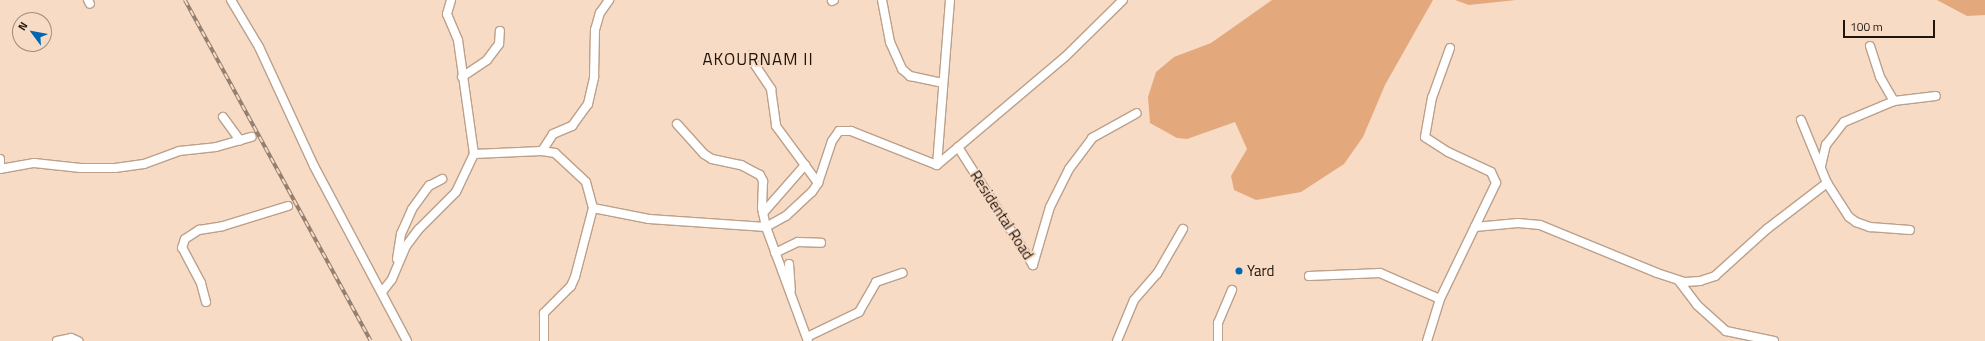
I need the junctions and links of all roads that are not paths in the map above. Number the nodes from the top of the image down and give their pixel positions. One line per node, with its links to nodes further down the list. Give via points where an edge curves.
1 (231, 0): 47 (street, via 260,47 314,166)
2 (451, 0): 11 (street, via 447,14 458,40)
3 (609, 0): 22 (street, via 600,13 595,30 594,78 588,104 572,126 554,134)
4 (882, 0): 12 (street, via 890,42 902,69 910,76)
5 (950, 0): 12 (street)
6 (1123, 0): 21 (street, via 1065,57)
7 (500, 31): 11 (street, via 499,44 487,60)
8 (1870, 46): 14 (street, via 1880,77)
9 (1450, 48): 36 (street, via 1432,98 1425,137 1433,144 1494,176 1495,187)
10 (749, 56): 25 (street, via 771,90 776,126)
11 (462, 77): 23 (street, via 468,101)
12 (942, 83): 26 (street)
13 (1936, 96): 14 (street)
14 (1894, 101): 27 (street, via 1844,122 1826,145)
15 (1137, 113): 21 (street, Residental Road, via 1092,138 1069,169 1050,207 1033,265)
16 (223, 117): 20 (street)
17 (1801, 120): 27 (street)
18 (677, 124): 34 (street, via 704,154 712,159 742,165 760,175 763,181)
19 (252, 137): 20 (street)
20 (240, 140): 28 (street, via 216,147 179,151 144,164 115,168 81,168 34,163)
21 (958, 147): 26 (street)
22 (542, 151): 23 (street); 33 (street, via 560,156 581,176 590,192)
23 (474, 154): 42 (street, via 456,192 419,229 402,252)
24 (0, 159): 28 (street)
25 (806, 165): 30 (street); 34 (street)
26 (937, 165): 30 (street, via 851,131 840,131 832,140)
27 (1821, 166): 31 (street)
28 (0, 169)
29 (442, 179): 42 (street, via 429,186 412,209 398,248)
30 (818, 183): 35 (street, via 799,206)
31 (1827, 184): 38 (street, via 1850,218 1856,222 1870,227); 45 (street, via 1767,229 1715,276 1700,281)
32 (288, 206): 50 (street, via 223,226 199,230 185,239 182,248 201,283)
33 (593, 208): 35 (street, via 649,219); 55 (street, via 571,286 544,313)
34 (763, 213): 35 (street)
35 (766, 227): 40 (street)
36 (1475, 227): 45 (street, via 1518,223 1540,225); 49 (street)
37 (1183, 229): 56 (street, via 1157,274 1134,300)
38 (1910, 230)
39 (821, 243): 40 (street, via 798,242)
40 (775, 253): 48 (street)
41 (789, 264): 48 (street)
42 (396, 268): 47 (street, via 392,279)
43 (902, 273): 51 (street, via 876,282 859,312)
44 (1309, 276): 49 (street, via 1380,273)
45 (1679, 281): 59 (street, via 1697,305 1726,331)
46 (1232, 290): 57 (street, via 1218,323)
47 (382, 292): 54 (street)
48 (790, 297): 51 (street)
49 (1440, 299): 58 (street)
50 (206, 302)
51 (808, 339)
52 (57, 341): 53 (street, via 71,338)
53 (78, 341)
54 (408, 341)
55 (544, 341)
56 (1117, 341)
57 (1218, 341)
58 (1427, 341)
59 (1774, 341)

